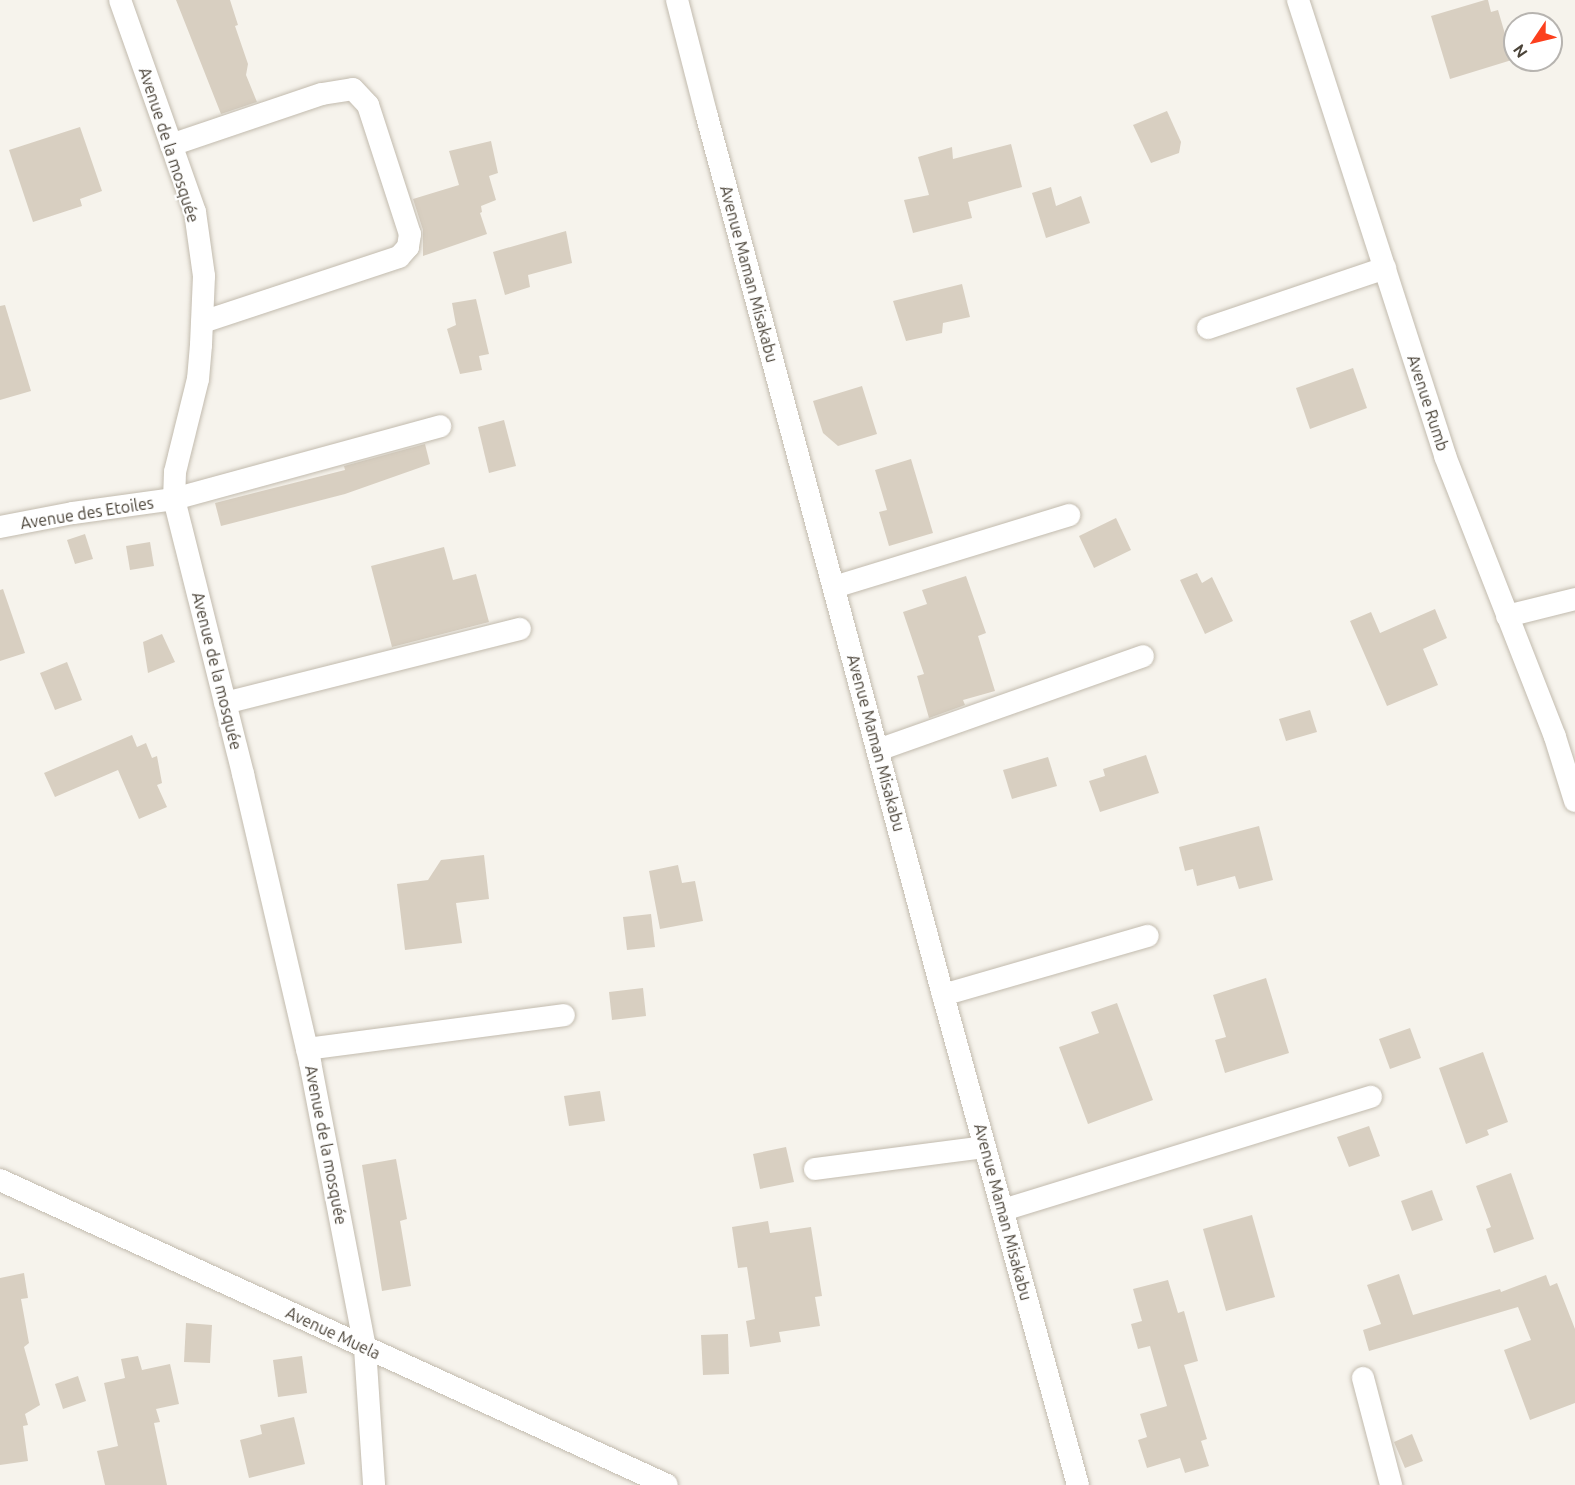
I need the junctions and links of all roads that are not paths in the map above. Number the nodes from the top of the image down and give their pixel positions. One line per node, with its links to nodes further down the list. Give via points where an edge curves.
1 (120, 0): 4 (street, Avenue de la mosquée)
2 (678, 0): 12 (street, Avenue Maman Misakabu)
3 (1298, 0): 5 (street, Avenue Rumb)
4 (171, 145): 6 (street, Avenue de la mosquée, via 195,212 204,276); 6 (street, via 322,94 353,89 368,105 411,234 408,247 399,257)
5 (1385, 268): 7 (street); 14 (street, Avenue Rumb, via 1448,465)
6 (202, 322): 9 (street, Avenue de la mosquée, via 198,379 175,472)
7 (1208, 328)
8 (440, 426): 9 (street, Avenue des Etoiles)
9 (174, 499): 11 (street, Avenue des Etoiles); 17 (street, Avenue de la mosquée)
10 (1069, 515): 12 (street)
11 (0, 527)
12 (834, 587): 18 (street, Avenue Maman Misakabu)
13 (1575, 598): 14 (street)
14 (1507, 616): 19 (street, Avenue Rumb)
15 (520, 629): 17 (street)
16 (1143, 656): 18 (street)
17 (225, 703): 23 (street, Avenue de la mosquée)
18 (878, 750): 21 (street, Avenue Maman Misakabu)
19 (1575, 801)
20 (1148, 936): 21 (street)
21 (943, 995): 25 (street, Avenue Maman Misakabu)
22 (564, 1015): 23 (street)
23 (307, 1049): 29 (street, Avenue de la mosquée)
24 (1371, 1097): 28 (street)
25 (985, 1147): 26 (street); 28 (street, Avenue Maman Misakabu)
26 (815, 1169)
27 (0, 1180): 29 (street, Avenue Muela)
28 (1003, 1210): 33 (street, Avenue Maman Misakabu)
29 (365, 1348): 31 (street, Avenue de la mosquée); 32 (street, Avenue Muela)
30 (1363, 1377): 34 (street)
31 (374, 1485)
32 (667, 1485)
33 (1078, 1485)
34 (1391, 1485)

